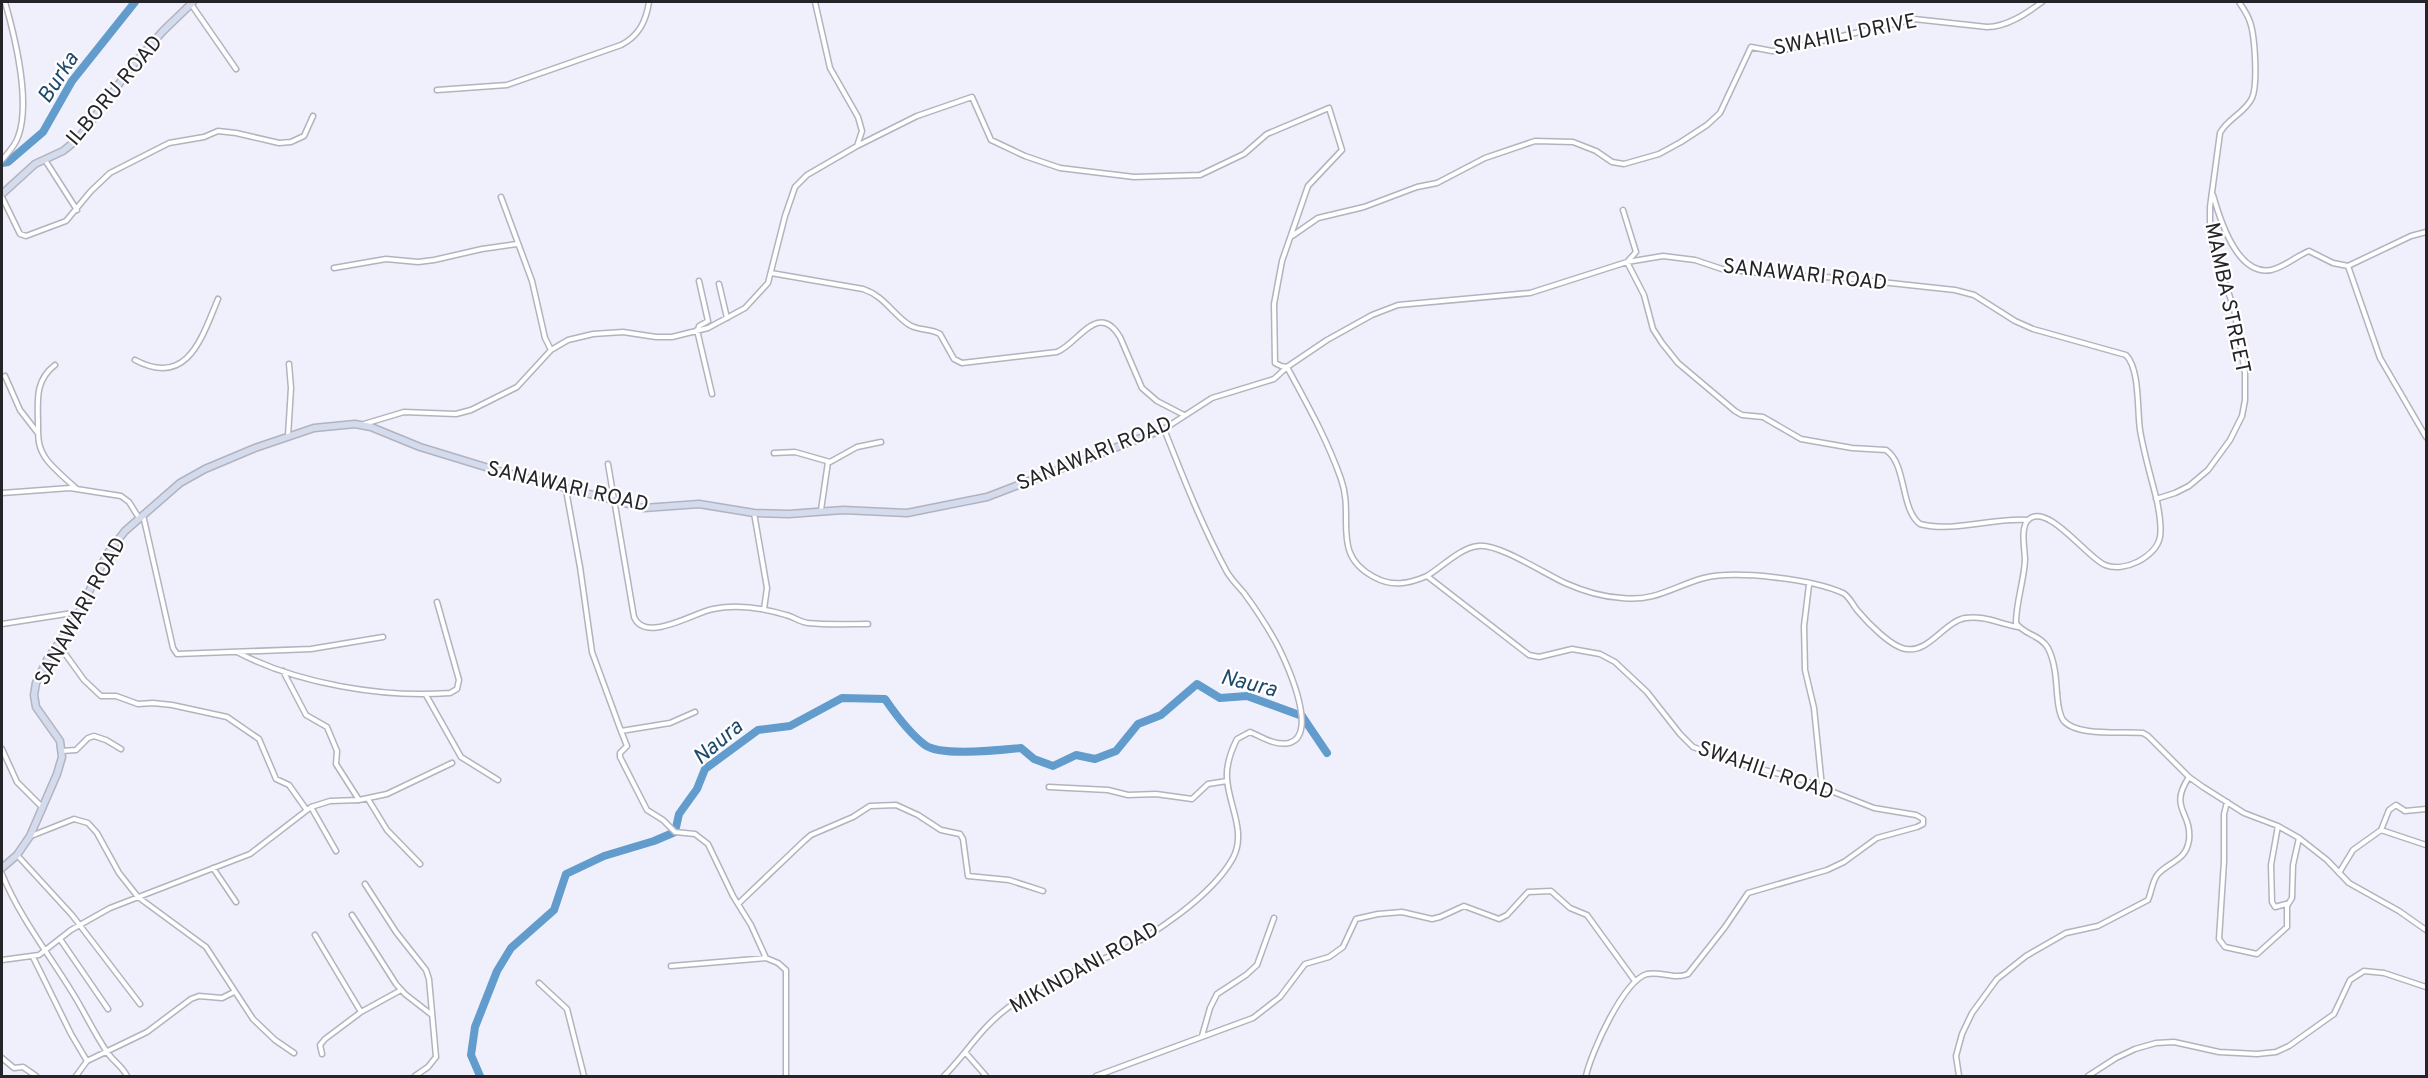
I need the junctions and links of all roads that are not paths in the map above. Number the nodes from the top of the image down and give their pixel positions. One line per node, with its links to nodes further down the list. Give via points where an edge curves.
1 (4, 2): 12 (street, via 23,97 18,138)
2 (192, 2): 7 (street); 11 (street, ILBORU ROAD, via 129,70 78,139)
3 (649, 2): 8 (street, via 641,27 621,45 507,85)
4 (815, 2): 10 (street, via 830,68 858,117 862,131)
5 (2042, 2): 19 (street, SWAHILI DRIVE, via 2023,15 1992,27 1914,19 1783,50 1751,47 1720,113 1659,154 1624,164 1573,142 1521,144 1437,183 1318,218)
6 (2239, 2): 13 (street, MAMBA STREET, via 2253,37 2254,91 2247,105 2220,133)
7 (236, 69)
8 (437, 90)
9 (313, 116): 16 (street, via 304,136 291,142 218,131 175,141 110,173)
10 (857, 146): 19 (street, via 917,116 972,97 991,140 1060,168 1134,177 1200,175 1244,154 1268,134 1329,108 1342,150 1308,186); 24 (street, via 807,176 795,188)
11 (44, 159): 14 (street, ILBORU ROAD); 16 (street)
12 (2, 160)
13 (2212, 194): 22 (street, via 2232,244 2255,269 2275,268 2308,251); 50 (street, MAMBA STREET, via 2212,240 2234,309 2245,373 2245,400 2230,440 2208,470 2175,494)
14 (2, 195): 16 (street, via 21,236 66,220)
15 (501, 197): 20 (street)
16 (76, 210)
17 (1623, 210): 21 (street, via 1636,252)
18 (2427, 232): 22 (street, via 2410,236)
19 (1292, 236): 34 (street, via 1282,261 1274,304 1275,363)
20 (517, 244): 23 (street, via 434,260 386,259); 30 (street)
21 (1627, 261): 34 (street, SANAWARI ROAD, via 1530,293 1398,305 1327,340); 50 (street, SANAWARI ROAD, via 1663,256 1722,269 1955,290 1974,295 2033,329 2119,351 2134,367 2140,428); 55 (street, SANAWARI ROAD, via 1662,344 1678,363 1735,411 1763,417 1801,439 1886,450 1893,456 1912,514 1920,524)
22 (2348, 266): 42 (street, via 2379,358)
23 (334, 268)
24 (771, 273): 28 (street, via 768,283 745,308); 37 (street, via 875,294 908,324 940,334 954,359 962,363 1057,351 1085,327 1106,324 1120,337 1147,393)
25 (699, 281): 29 (street, via 708,321)
26 (719, 284): 28 (street)
27 (218, 299): 31 (street, via 198,346 184,360 158,368)
28 (727, 318): 29 (street)
29 (698, 330): 30 (street, via 656,338 623,332 593,334 568,340); 36 (street)
30 (551, 350): 38 (street, via 517,387 471,410 456,414 404,412)
31 (135, 360)
32 (289, 364): 41 (street)
33 (55, 365): 40 (street, via 45,374 38,392)
34 (1287, 367): 37 (street, SANAWARI ROAD, via 1274,379 1212,398); 56 (street, via 1330,445 1346,491 1345,535 1350,557 1364,572 1378,579 1405,584)
35 (5, 376): 40 (street, via 20,410)
36 (712, 394)
37 (1184, 415): 39 (street, SANAWARI ROAD)
38 (363, 425): 41 (street, SANAWARI ROAD, via 329,425); 48 (street, SANAWARI ROAD, via 420,447)
39 (1164, 429): 52 (street, SANAWARI ROAD, via 961,504 907,513); 77 (street, MIKINDANI ROAD, via 1204,526 1228,573 1252,604 1284,659 1302,711 1301,731 1292,742 1266,740 1250,732 1237,739)
40 (37, 432): 47 (street, via 37,442 47,460)
41 (288, 436): 54 (street, SANAWARI ROAD, via 197,473)
42 (2427, 437)
43 (881, 441): 45 (street)
44 (774, 453): 45 (street, via 798,452)
45 (828, 462): 52 (street)
46 (608, 464): 51 (street)
47 (78, 490): 49 (street); 54 (street, via 123,497)
48 (566, 490): 51 (street, SANAWARI ROAD); 70 (street, via 592,652)
49 (2, 493)
50 (2156, 499): 55 (street, SANAWARI ROAD, via 2161,530 2156,546 2140,560 2122,567 2104,565 2051,520 2039,516)
51 (613, 501): 53 (street, SANAWARI ROAD, via 644,508 699,504); 59 (street, via 638,624 646,628 676,624 718,608)
52 (821, 510): 53 (street, SANAWARI ROAD)
53 (753, 513): 59 (street, via 767,588)
54 (141, 516): 60 (street, SANAWARI ROAD, via 112,546); 66 (street, via 175,652 180,656)
55 (2028, 520): 63 (street)
56 (1427, 576): 57 (street, via 1479,546 1493,548 1564,582 1612,598 1647,599 1702,579 1730,574); 79 (street, SWAHILI ROAD, via 1529,655 1539,657 1560,650 1578,650 1600,654 1614,662 1654,699 1693,747)
57 (1809, 585): 63 (street, via 1845,595 1882,635 1908,650 1965,618 1989,619); 79 (street, via 1804,626 1805,669 1814,708)
58 (437, 602): 68 (street, via 459,686 450,693)
59 (764, 609): 62 (street, via 804,623)
60 (80, 612): 61 (street); 65 (street, SANAWARI ROAD)
61 (2, 624)
62 (868, 624)
63 (2018, 627): 75 (street, via 2047,647 2054,667 2059,711 2067,723 2078,729 2143,733)
64 (383, 637): 66 (street, via 311,648)
65 (58, 644): 73 (street, SANAWARI ROAD, via 38,678 34,695 36,707 60,741); 84 (street, via 101,696 212,713 254,733 277,781 291,787)
66 (237, 652): 67 (street)
67 (283, 670): 68 (street, via 348,686); 81 (street, via 306,715 327,727 337,751 336,764)
68 (426, 694): 76 (street, via 461,757)
69 (695, 712): 70 (street, via 669,723)
70 (621, 731): 102 (street, via 627,746 620,757 647,810 675,832 695,834 708,844)
71 (2, 749): 83 (street, via 17,782)
72 (121, 749): 73 (street, via 94,736 76,750)
73 (62, 751): 83 (street)
74 (452, 763): 80 (street, via 396,791)
75 (2189, 777): 82 (street); 141 (street, via 2179,799 2189,836 2183,856 2159,873 2148,900 2098,926 2066,933 2026,956 1997,979 1972,1012 1962,1034 1956,1056)
76 (498, 780)
77 (1227, 781): 78 (street, via 1208,784 1192,799); 126 (street, MIKINDANI ROAD, via 1238,830 1236,850 1229,865 1199,899 1132,945 1022,998 1004,1010)
78 (1049, 787)
79 (1821, 788): 115 (street, SWAHILI ROAD, via 1874,808 1916,815 1924,822 1877,838 1827,870 1751,891 1688,974 1649,974)
80 (368, 799): 81 (street); 93 (street, via 387,830)
81 (360, 800): 84 (street, via 330,801)
82 (2227, 802): 86 (street); 103 (street, via 2220,942 2230,949 2259,953 2287,927)
83 (43, 808): 88 (street)
84 (309, 808): 91 (street); 95 (street, via 256,850)
85 (2427, 809): 87 (street, via 2405,811 2395,805)
86 (2278, 826): 89 (street); 103 (street, via 2271,861 2272,902 2274,907)
87 (2381, 830): 90 (street); 96 (street, via 2353,850)
88 (30, 836): 92 (street); 100 (street, via 74,819 84,820 97,833 119,873)
89 (2299, 838): 96 (street); 103 (street, via 2292,865 2292,898)
90 (2427, 845)
91 (336, 851)
92 (17, 855): 94 (street); 106 (street)
93 (420, 864)
94 (3, 866)
95 (213, 868): 100 (street); 101 (street)
96 (2339, 873): 107 (street)
97 (2, 874): 110 (street)
98 (365, 884): 123 (street, via 426,970)
99 (1043, 891): 102 (street, via 1009,880 968,876 960,834 941,830 896,805 874,805 811,835)
100 (138, 897): 106 (street); 119 (street, via 201,943)
101 (236, 902)
102 (738, 904): 112 (street)
103 (2287, 904)
104 (352, 915): 118 (street)
105 (1274, 918): 124 (street, via 1257,965 1214,998)
106 (80, 925): 109 (street); 120 (street)
107 (2427, 930)
108 (315, 935): 122 (street)
109 (60, 939): 110 (street); 121 (street)
110 (46, 951): 111 (street); 125 (street)
111 (33, 957): 113 (street); 130 (street)
112 (766, 958): 114 (street); 136 (street, via 786,972)
113 (2, 960)
114 (671, 966)
115 (1635, 981): 124 (street, via 1587,915 1569,908 1551,891 1535,890 1523,895 1499,919 1464,906 1432,919 1408,912 1359,918 1353,921 1343,947 1329,957 1301,967 1268,1009); 140 (street, via 1597,1043)
116 (540, 983): 135 (street, via 567,1009)
117 (2427, 987): 142 (street, via 2364,971 2350,980 2334,1014 2276,1052 2219,1052 2174,1042 2156,1043 2135,1048)
118 (401, 990): 122 (street); 123 (street)
119 (234, 992): 125 (street, via 219,999 191,999 154,1028); 127 (street, via 264,1031)
120 (140, 1004)
121 (108, 1010)
122 (361, 1012): 128 (street, via 325,1039 320,1045)
123 (432, 1015): 134 (street, via 436,1057)
124 (1202, 1037): 139 (street)
125 (107, 1052): 130 (street); 133 (street)
126 (965, 1052): 137 (street, MIKINDANI ROAD); 138 (street)
127 (294, 1053)
128 (322, 1054)
129 (2, 1058): 131 (street)
130 (87, 1061): 132 (street)
131 (36, 1077)
132 (76, 1077)
133 (127, 1077)
134 (415, 1077)
135 (584, 1077)
136 (786, 1077)
137 (944, 1077)
138 (986, 1077)
139 (1096, 1077)
140 (1586, 1077)
141 (1959, 1077)
142 (2088, 1077)

